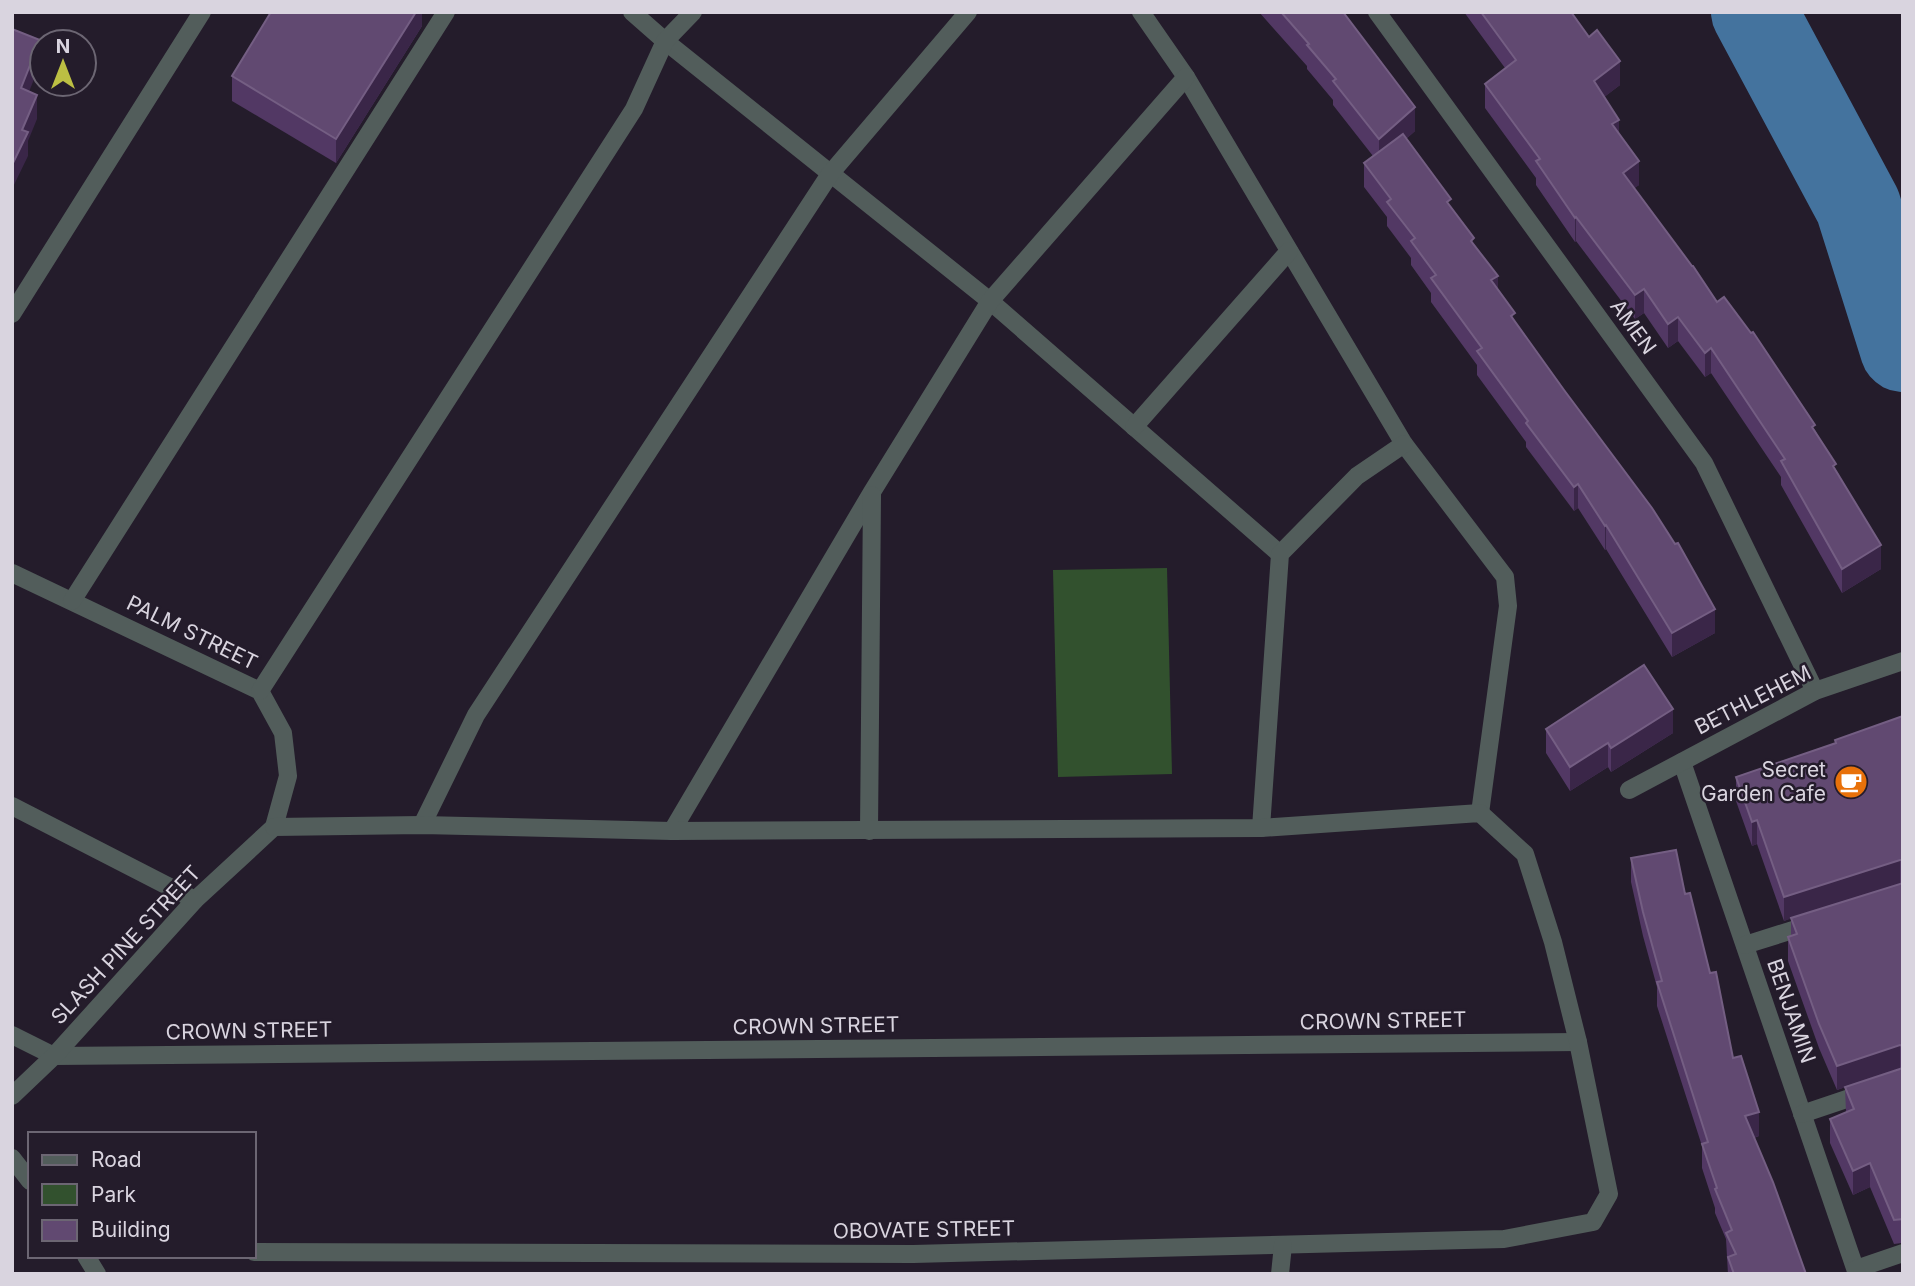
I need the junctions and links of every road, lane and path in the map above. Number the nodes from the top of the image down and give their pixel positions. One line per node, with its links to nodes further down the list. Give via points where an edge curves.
1 (202, 12): 13 (street)
2 (446, 12): 19 (street)
3 (632, 12): 8 (street)
4 (693, 12): 8 (street)
5 (968, 12): 10 (street)
6 (1141, 12): 9 (street)
7 (1377, 12): 22 (street, AMEN, via 1704,463)
8 (665, 41): 10 (street); 21 (street, via 634,109)
9 (1186, 77): 11 (street); 12 (street)
10 (830, 174): 12 (street); 27 (street, via 477,715)
11 (1289, 250): 14 (street); 15 (street)
12 (990, 301): 14 (street); 16 (street)
13 (12, 314)
14 (1134, 427): 17 (street)
15 (1404, 444): 17 (street, via 1357,476); 26 (street, via 1504,577 1508,606)
16 (872, 492): 30 (street); 31 (street)
17 (1280, 554): 29 (street)
18 (12, 573): 19 (street, PALM STREET)
19 (72, 601): 21 (street, PALM STREET)
20 (1903, 661): 22 (street, BETHLEHEM)
21 (260, 691): 28 (street, PALM STREET, via 283,733 288,776)
22 (1815, 691): 23 (street, BETHLEHEM)
23 (1682, 762): 24 (street, BETHLEHEM); 34 (street, BENJAMIN)
24 (1629, 790)
25 (12, 806): 32 (street)
26 (1480, 813): 29 (street); 36 (street, via 1525,854)
27 (422, 825): 28 (street); 30 (street)
28 (274, 827): 32 (street, SLASH PINE STREET)
29 (1261, 828): 31 (street)
30 (673, 831): 31 (street)
31 (869, 831)
32 (195, 900): 37 (street, SLASH PINE STREET)
33 (1824, 920): 34 (street)
34 (1745, 945): 40 (street, BENJAMIN)
35 (12, 1035): 37 (street)
36 (1578, 1042): 37 (street, CROWN STREET); 43 (street, OBOVATE STREET, via 1609,1194 1593,1222 1504,1239)
37 (54, 1056): 39 (street, SLASH PINE STREET)
38 (1903, 1080): 40 (street)
39 (12, 1096)
40 (1802, 1114): 47 (street, BENJAMIN)
41 (12, 1158): 42 (street)
42 (28, 1178)
43 (1283, 1245): 44 (street, OBOVATE STREET, via 913,1254); 49 (street)
44 (256, 1252)
45 (1903, 1253): 47 (street)
46 (87, 1258): 48 (street)
47 (1857, 1272)
48 (97, 1274)
49 (1280, 1274)

